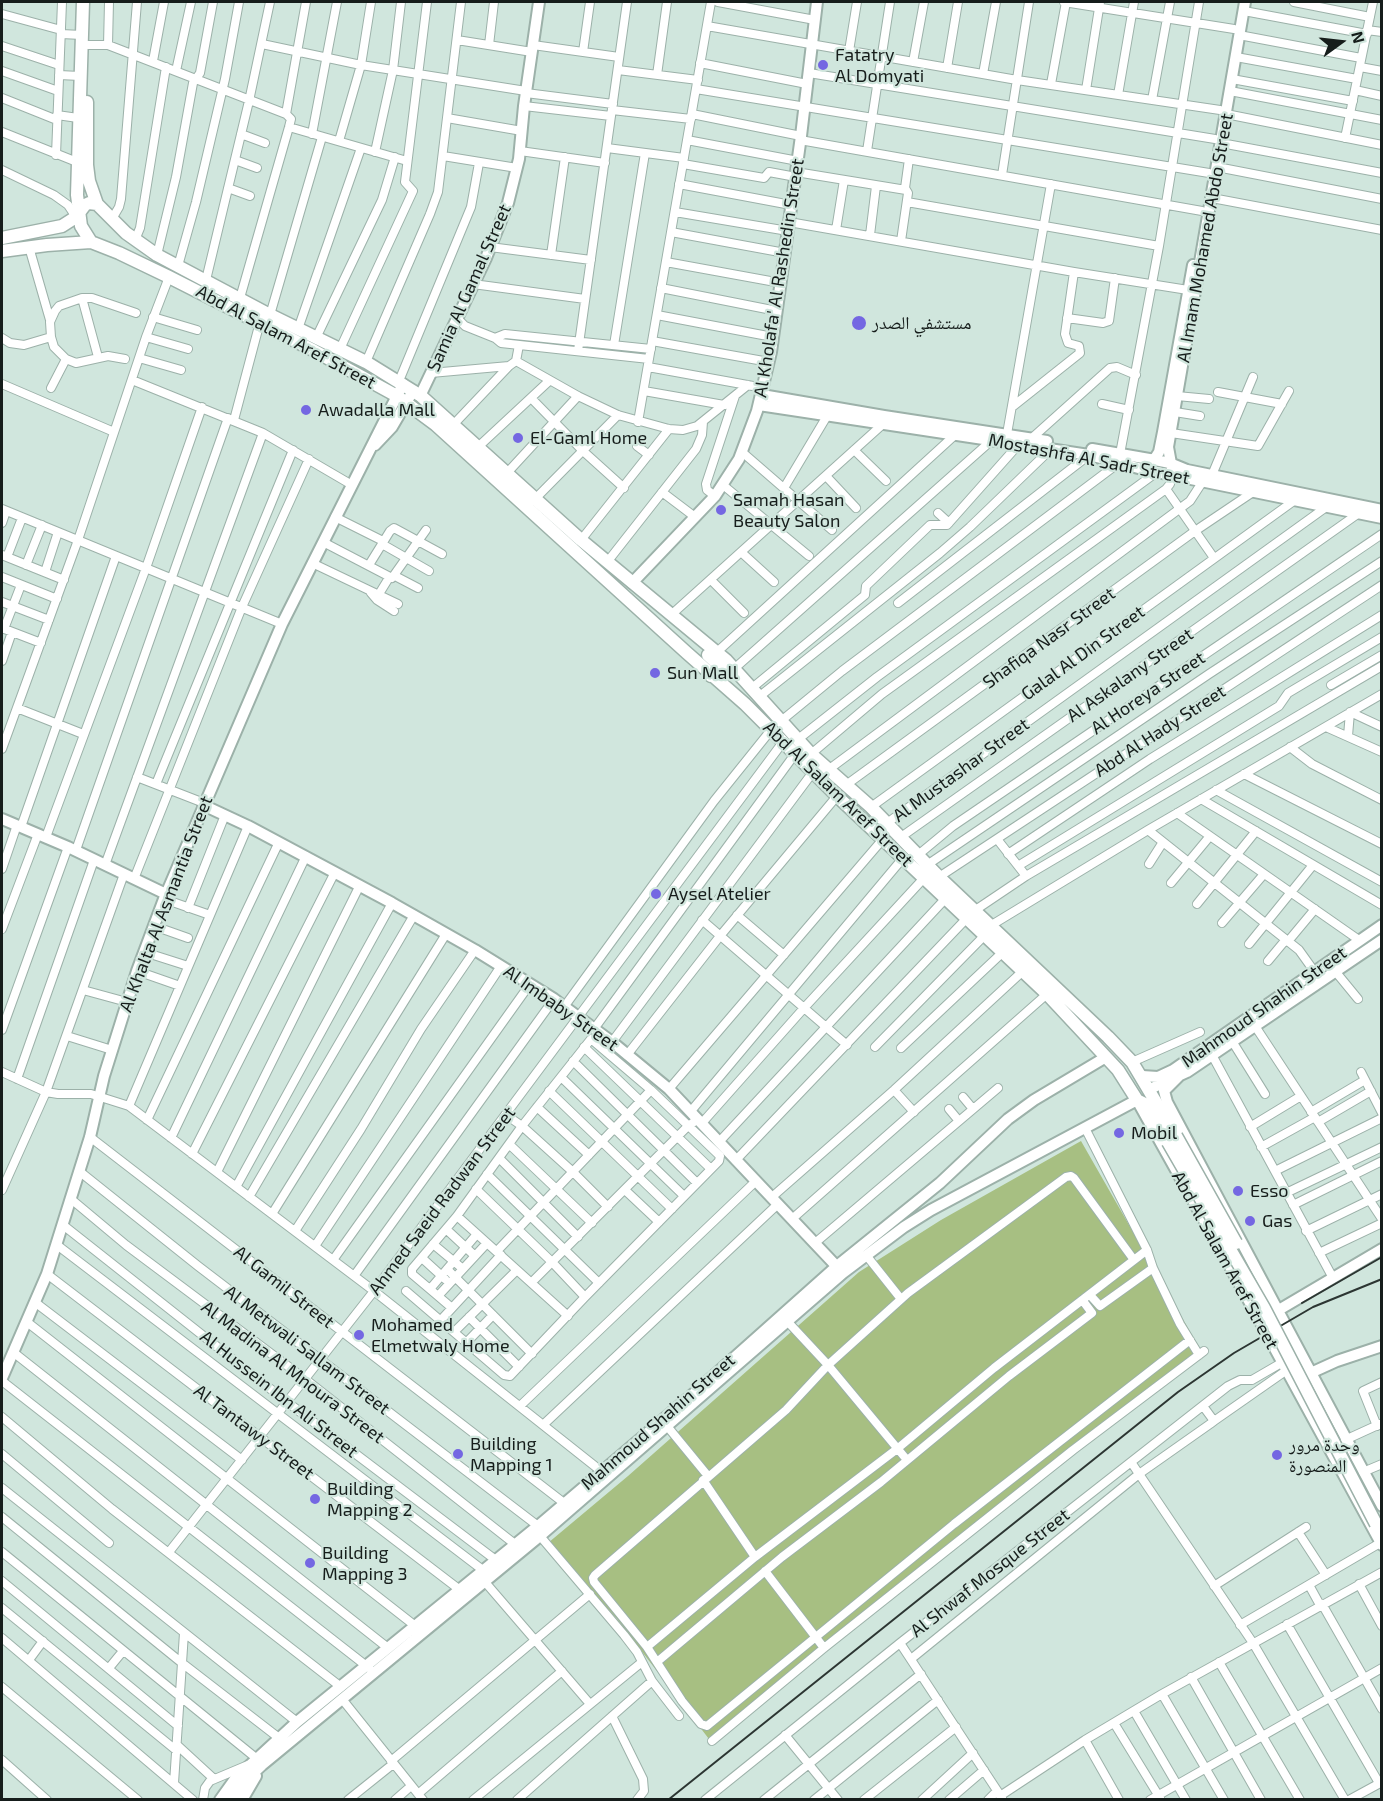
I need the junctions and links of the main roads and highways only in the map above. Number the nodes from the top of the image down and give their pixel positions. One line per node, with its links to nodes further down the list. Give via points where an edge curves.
1 (83, 2): 7 (main road)
2 (90, 2): 7 (main road)
3 (539, 2): 20 (main road, Samia Al Gamal Street, via 520,151 506,210 431,373)
4 (817, 2): 21 (main road, Al Kholafa' Al Rashedin Street, via 792,205)
5 (1242, 5): 6 (main road, Al Imam Mohamed Abdo Street)
6 (1237, 32): 8 (main road, Al Imam Mohamed Abdo Street); 8 (main road, Al Imam Mohamed Abdo Street, via 1236,57)
7 (85, 40): 10 (main road, via 87,165); 11 (main road, via 78,118)
8 (1223, 112): 9 (main road, Al Imam Mohamed Abdo Street)
9 (1212, 177): 23 (main road, Al Imam Mohamed Abdo Street, via 1188,290); 23 (main road, Al Imam Mohamed Abdo Street, via 1212,198 1178,396)
10 (97, 204): 11 (main road, via 86,204); 14 (main road, Abd Al Salam Aref Street)
11 (77, 216): 12 (main road); 15 (main road)
12 (64, 225): 13 (main road); 16 (main road)
13 (2, 238)
14 (133, 239): 18 (main road); 19 (main road, Abd Al Salam Aref Street, via 240,298)
15 (91, 242): 16 (main road); 18 (main road, Abd Al Salam Aref Street)
16 (68, 243): 17 (main road)
17 (2, 251)
18 (123, 254): 19 (main road, Abd Al Salam Aref Street)
19 (265, 319): 20 (main road, Abd Al Salam Aref Street, via 340,349); 22 (main road, Abd Al Salam Aref Street)
20 (409, 388): 22 (main road, Al Khalta Al Asmantia Street); 32 (main road, Abd Al Salam Aref Street)
21 (762, 396): 24 (main road, Mostashfa Al Sadr Street, via 1032,438); 24 (main road, Mostashfa Al Sadr Street, via 827,416); 32 (main road, Al Kholafa' Al Rashedin Street, via 742,452 723,485)
22 (402, 399): 34 (main road, Abd Al Salam Aref Street, via 436,425); 37 (main road, Al Khalta Al Asmantia Street, via 383,422 282,624)
23 (1165, 446): 25 (main road, Al Imam Mohamed Abdo Street); 26 (main road, Al Imam Mohamed Abdo Street)
24 (1120, 458): 26 (main road, Mostashfa Al Sadr Street)
25 (1170, 463): 26 (main road, Mostashfa Al Sadr Street); 27 (main road, Al Imam Mohamed Abdo Street)
26 (1150, 466): 27 (main road, Mostashfa Al Sadr Street)
27 (1179, 474): 28 (main road, Mostashfa Al Sadr Street)
28 (1207, 478): 29 (main road, Mostashfa Al Sadr Street); 29 (main road, Mostashfa Al Sadr Street, via 1253,492)
29 (1329, 503): 30 (main road, Mostashfa Al Sadr Street); 31 (main road, Mostashfa Al Sadr Street)
30 (1382, 510)
31 (1382, 518)
32 (632, 583): 33 (main road, Abd Al Salam Aref Street)
33 (700, 639): 34 (main road, via 704,651 721,667 720,675); 35 (main road, Abd Al Salam Aref Street)
34 (711, 676): 36 (main road, Abd Al Salam Aref Street)
35 (752, 688): 36 (main road, via 738,679 735,684); 40 (main road, Abd Al Salam Aref Street, via 797,740 901,837)
36 (745, 704): 40 (main road, Abd Al Salam Aref Street, via 924,878)
37 (204, 804): 39 (main road, Al Khalta Al Asmantia Street); 57 (main road, Al Imbaby Street, via 414,915 564,1006 669,1089)
38 (2, 819): 39 (main road, via 72,848)
39 (165, 897): 63 (main road, Al Khalta Al Asmantia Street, via 112,1050 57,1245)
40 (970, 915): 42 (main road, Abd Al Salam Aref Street)
41 (1382, 925): 44 (main road, Mahmoud Shahin Street)
42 (988, 931): 46 (main road, Abd Al Salam Aref Street, via 1003,952); 48 (main road, Abd Al Salam Aref Street, via 1108,1037)
43 (1382, 940): 45 (main road, Mahmoud Shahin Street)
44 (1347, 948): 45 (main road); 48 (main road, Mahmoud Shahin Street, via 1173,1070 1158,1077)
45 (1354, 958): 47 (main road, Mahmoud Shahin Street)
46 (1106, 1057): 50 (main road, Abd Al Salam Aref Street); 52 (main road, Mahmoud Shahin Street, via 1016,1112)
47 (1181, 1074): 49 (main road, Mahmoud Shahin Street); 54 (main road, Abd Al Salam Aref Street, via 1166,1088 1165,1098)
48 (1142, 1076): 49 (main road, Abd Al Salam Aref Street)
49 (1150, 1089): 51 (main road, Abd Al Salam Aref Street)
50 (1137, 1100): 51 (main road, via 1153,1113); 53 (main road, Mahmoud Shahin Street); 55 (main road, Abd Al Salam Aref Street)
51 (1172, 1139): 68 (main road, bridge)
52 (940, 1183): 53 (main road); 57 (main road, Mahmoud Shahin Street)
53 (951, 1198): 57 (main road, Mahmoud Shahin Street)
54 (1234, 1226): 55 (main road); 58 (main road, Abd Al Salam Aref Street)
55 (1215, 1240): 59 (main road, Abd Al Salam Aref Street)
56 (1382, 1249): 60 (main road)
57 (840, 1269): 65 (main road, Mahmoud Shahin Street); 65 (main road, Mahmoud Shahin Street, via 787,1322)
58 (1269, 1294): 59 (main road); 60 (main road, Abd Al Salam Aref Street)
59 (1251, 1305): 64 (main road, Abd Al Salam Aref Street)
60 (1277, 1311): 62 (main road, Abd Al Salam Aref Street)
61 (1382, 1346): 62 (main road)
62 (1310, 1373): 64 (main road); 67 (main road, Abd Al Salam Aref Street)
63 (2, 1379)
64 (1293, 1382): 68 (main road, Abd Al Salam Aref Street)
65 (702, 1391): 66 (main road, Mahmoud Shahin Street, via 667,1426); 66 (main road, Mahmoud Shahin Street, via 601,1471)
66 (577, 1498): 69 (main road, Mahmoud Shahin Street); 69 (main road, Mahmoud Shahin Street, via 564,1503)
67 (1380, 1503): 68 (main road)
68 (1378, 1530)
69 (539, 1531): 70 (main road, Mahmoud Shahin Street); 70 (main road, Mahmoud Shahin Street, via 496,1561)
70 (485, 1576): 71 (main road, Mahmoud Shahin Street); 71 (main road, Mahmoud Shahin Street, via 414,1626)
71 (371, 1669): 72 (main road, Mahmoud Shahin Street, via 342,1699); 72 (main road, Mahmoud Shahin Street, via 297,1722)
72 (256, 1762): 73 (main road, Mahmoud Shahin Street, via 235,1779); 74 (main road, Mahmoud Shahin Street); 75 (main road)
73 (220, 1800)
74 (230, 1800)
75 (242, 1800)

